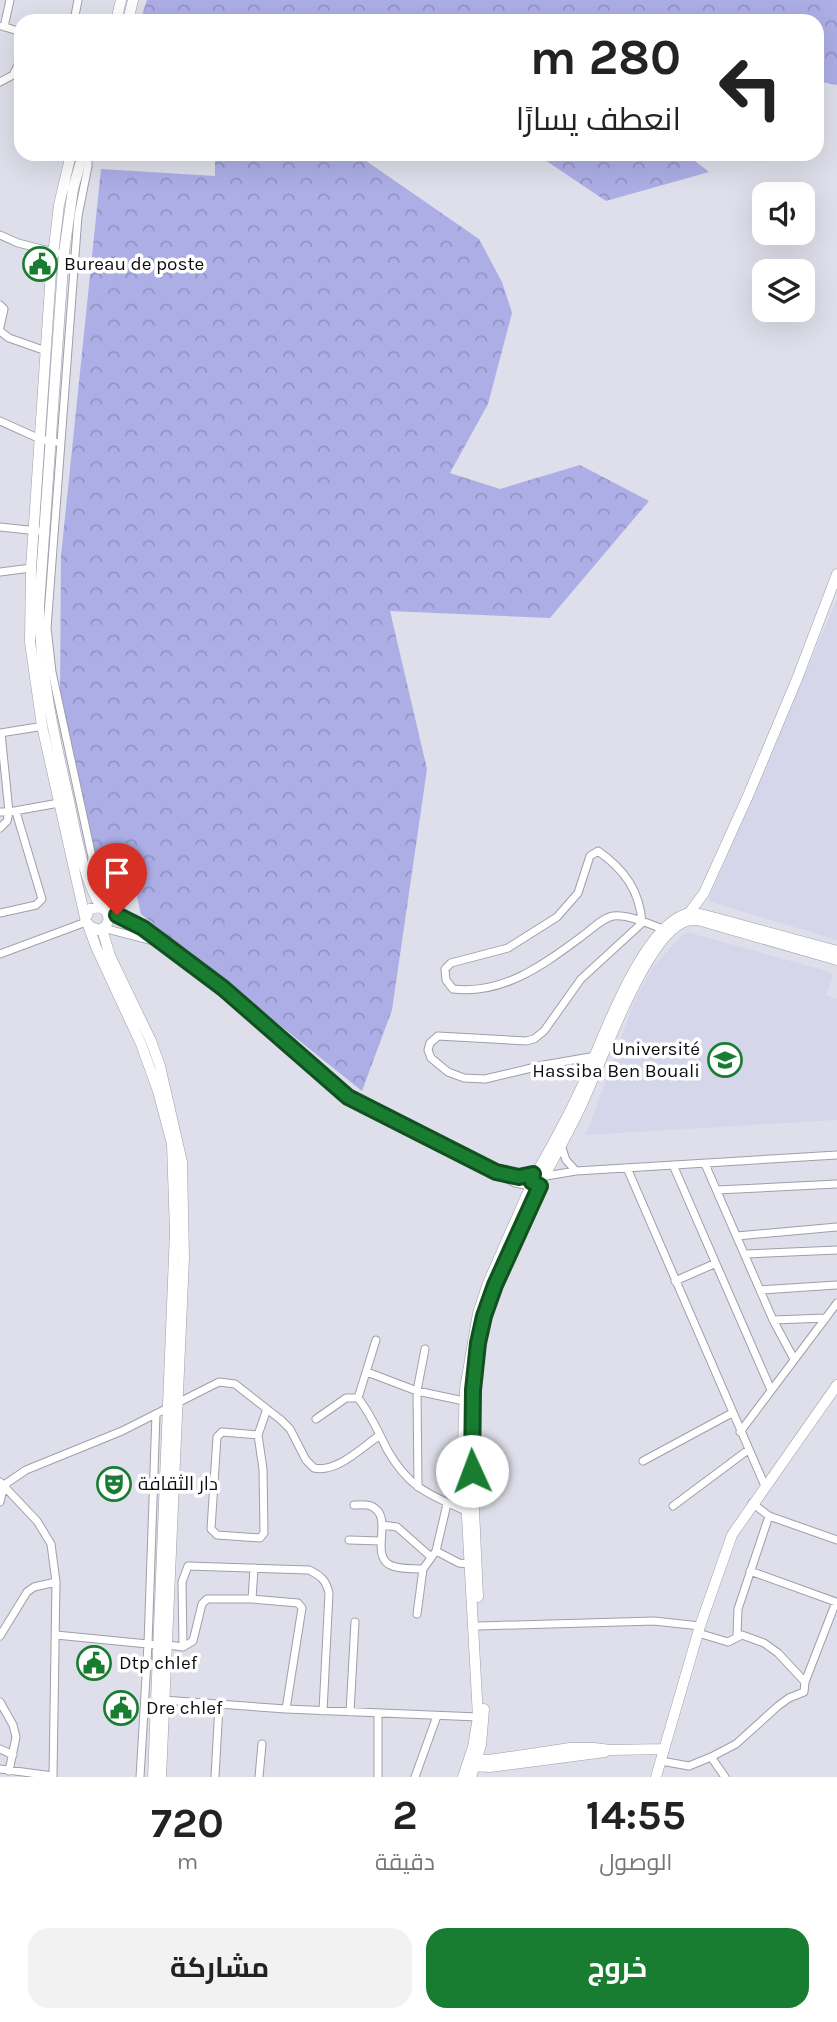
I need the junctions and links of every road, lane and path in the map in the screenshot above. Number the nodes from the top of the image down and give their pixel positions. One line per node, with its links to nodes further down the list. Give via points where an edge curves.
1 (10, 0): 2 (street)
2 (2, 26)
3 (70, 161): 7 (main road, via 59,205)
4 (83, 161): 7 (main road)
5 (87, 161): 12 (street)
6 (0, 235): 7 (street)
7 (59, 254): 10 (main road); 12 (main road)
8 (0, 305): 9 (street, via 4,309)
9 (0, 329): 10 (street, via 9,338)
10 (46, 351): 12 (main road)
11 (0, 421): 12 (street)
12 (50, 441): 14 (main road); 23 (street, via 47,628 52,672 92,857)
13 (0, 527): 14 (street)
14 (39, 531): 15 (main road); 18 (main road, via 39,634)
15 (31, 568): 16 (street); 18 (main road, via 30,642)
16 (0, 572)
17 (837, 574): 27 (main road, via 747,799 704,893)
18 (47, 725): 19 (street); 20 (main road); 23 (main road)
19 (1, 733): 21 (street)
20 (59, 803): 21 (street); 29 (main road)
21 (8, 812): 22 (street); 26 (street, via 42,899 36,905)
22 (0, 828)
23 (85, 875): 24 (main road)
24 (89, 886): 25 (main road); 28 (main road)
25 (104, 909): 28 (street); 29 (main road, via 90,909); 31 (main road, via 109,919)
26 (0, 913)
27 (686, 918): 32 (main road, via 680,917); 34 (main road, via 708,916); 36 (main road)
28 (130, 920): 33 (street)
29 (87, 921): 31 (main road, via 93,929); 35 (street); 41 (main road, via 151,1069)
30 (642, 923): 30 (street, via 608,917 551,959 500,986 453,989 444,974 451,963 508,948 557,917 578,893 595,851 630,881 641,906); 32 (street); 37 (street, via 581,979 539,1036 526,1041 439,1036 428,1050 435,1063 448,1072 477,1080)
31 (103, 928): 33 (street); 41 (main road, via 110,956 160,1066)
32 (668, 931): 37 (main road, via 650,946 632,973)
33 (162, 943): 46 (street, via 223,988 348,1097 496,1172)
34 (837, 951)
35 (0, 954)
36 (837, 960)
37 (599, 1056): 38 (main road)
38 (577, 1105): 39 (main road); 46 (main road)
39 (561, 1145): 45 (street); 46 (main road)
40 (837, 1155): 42 (street)
41 (178, 1164): 70 (main road, via 185,1227); 71 (main road)
42 (705, 1164): 43 (street); 48 (street)
43 (673, 1166): 44 (street); 53 (street)
44 (627, 1168): 45 (street); 54 (street)
45 (576, 1171): 46 (street)
46 (538, 1178): 55 (main road)
47 (837, 1184): 48 (street)
48 (717, 1191): 50 (street)
49 (837, 1227): 50 (street)
50 (737, 1236): 52 (street)
51 (837, 1250): 52 (street)
52 (746, 1254): 57 (street)
53 (714, 1264): 54 (street); 66 (street)
54 (675, 1280): 73 (street)
55 (491, 1284): 69 (main road, via 471,1341); 89 (main road, via 473,1390)
56 (837, 1285): 57 (street)
57 (760, 1290): 60 (street)
58 (837, 1303): 59 (street)
59 (826, 1318): 60 (street); 63 (street)
60 (773, 1320): 63 (street)
61 (376, 1340): 64 (street)
62 (425, 1349): 67 (street)
63 (794, 1359): 66 (street)
64 (367, 1372): 67 (street); 68 (street)
65 (837, 1385): 82 (main road)
66 (771, 1390): 76 (street)
67 (417, 1391): 69 (street); 83 (street)
68 (358, 1398): 75 (street, via 346,1398); 78 (street)
69 (464, 1401): 89 (main road)
70 (178, 1402): 71 (street); 72 (street, via 219,1382 229,1382); 109 (main road)
71 (168, 1408): 74 (street); 109 (main road)
72 (267, 1409): 77 (street); 78 (street, via 290,1429 310,1465 318,1469 336,1465)
73 (732, 1413): 76 (street); 80 (street)
74 (156, 1414): 81 (street); 109 (street)
75 (316, 1419)
76 (740, 1432): 79 (street)
77 (258, 1435): 77 (street, via 264,1534 260,1538 217,1535 211,1529 217,1437 222,1433)
78 (380, 1435): 83 (street, via 401,1471)
79 (748, 1450): 82 (street); 88 (street)
80 (643, 1461)
81 (2, 1484): 84 (street); 100 (street, via 46,1532)
82 (765, 1486): 85 (main road)
83 (418, 1487): 86 (street)
84 (0, 1502)
85 (752, 1503): 90 (street); 105 (main road, via 732,1535)
86 (447, 1504): 89 (street); 95 (street)
87 (354, 1505): 91 (street, via 371,1506)
88 (673, 1506)
89 (470, 1513): 96 (main road); 104 (main road)
90 (769, 1516): 93 (street); 99 (street)
91 (382, 1525): 94 (street); 95 (street, via 397,1527)
92 (349, 1540): 94 (street)
93 (837, 1540)
94 (382, 1541): 98 (street, via 381,1556 386,1563)
95 (434, 1554): 96 (street); 98 (street)
96 (469, 1564): 120 (main road)
97 (254, 1568): 101 (street); 110 (street, via 188,1566 183,1582); 116 (street, via 309,1570 327,1584)
98 (423, 1569): 102 (street)
99 (750, 1571): 108 (street, via 738,1609); 111 (street, via 836,1602)
100 (56, 1582): 106 (street); 107 (street, via 27,1592)
101 (252, 1599): 110 (street, via 207,1599 193,1641); 115 (street, via 298,1603 302,1608)
102 (417, 1614)
103 (355, 1622): 117 (street)
104 (479, 1626): 105 (street, via 654,1621); 122 (main road, via 485,1717)
105 (699, 1630): 108 (street, via 728,1642); 124 (main road)
106 (56, 1635): 109 (street); 135 (street)
107 (0, 1636)
108 (737, 1636): 111 (street, via 764,1643)
109 (158, 1645): 110 (street); 112 (main road); 136 (street)
110 (183, 1647)
111 (805, 1682): 127 (street, via 804,1692 789,1698 736,1744)
112 (160, 1700): 114 (street); 137 (main road); 138 (main road)
113 (0, 1702): 126 (street, via 16,1737)
114 (219, 1705): 115 (street); 139 (street)
115 (286, 1709): 116 (street)
116 (323, 1711): 117 (street)
117 (350, 1712): 118 (street)
118 (378, 1713): 119 (street); 141 (street)
119 (438, 1716): 120 (street); 142 (street)
120 (478, 1717): 131 (main road)
121 (262, 1744): 140 (street)
122 (481, 1745): 128 (main road); 131 (main road)
123 (0, 1749): 126 (street)
124 (664, 1749): 125 (main road); 129 (main road)
125 (610, 1750): 128 (main road, via 570,1748); 130 (main road)
126 (13, 1755): 134 (street)
127 (711, 1757): 132 (street); 147 (street)
128 (498, 1758): 131 (main road)
129 (661, 1761): 132 (street); 145 (main road)
130 (508, 1764): 131 (main road); 144 (main road)
131 (472, 1766): 143 (main road)
132 (689, 1766): 146 (street)
133 (0, 1769): 134 (street)
134 (9, 1771): 135 (street)
135 (53, 1776)
136 (140, 1777)
137 (153, 1777)
138 (161, 1777)
139 (215, 1777)
140 (259, 1777)
141 (378, 1777)
142 (415, 1777)
143 (463, 1777)
144 (490, 1777)
145 (656, 1777)
146 (686, 1777)
147 (725, 1777)

